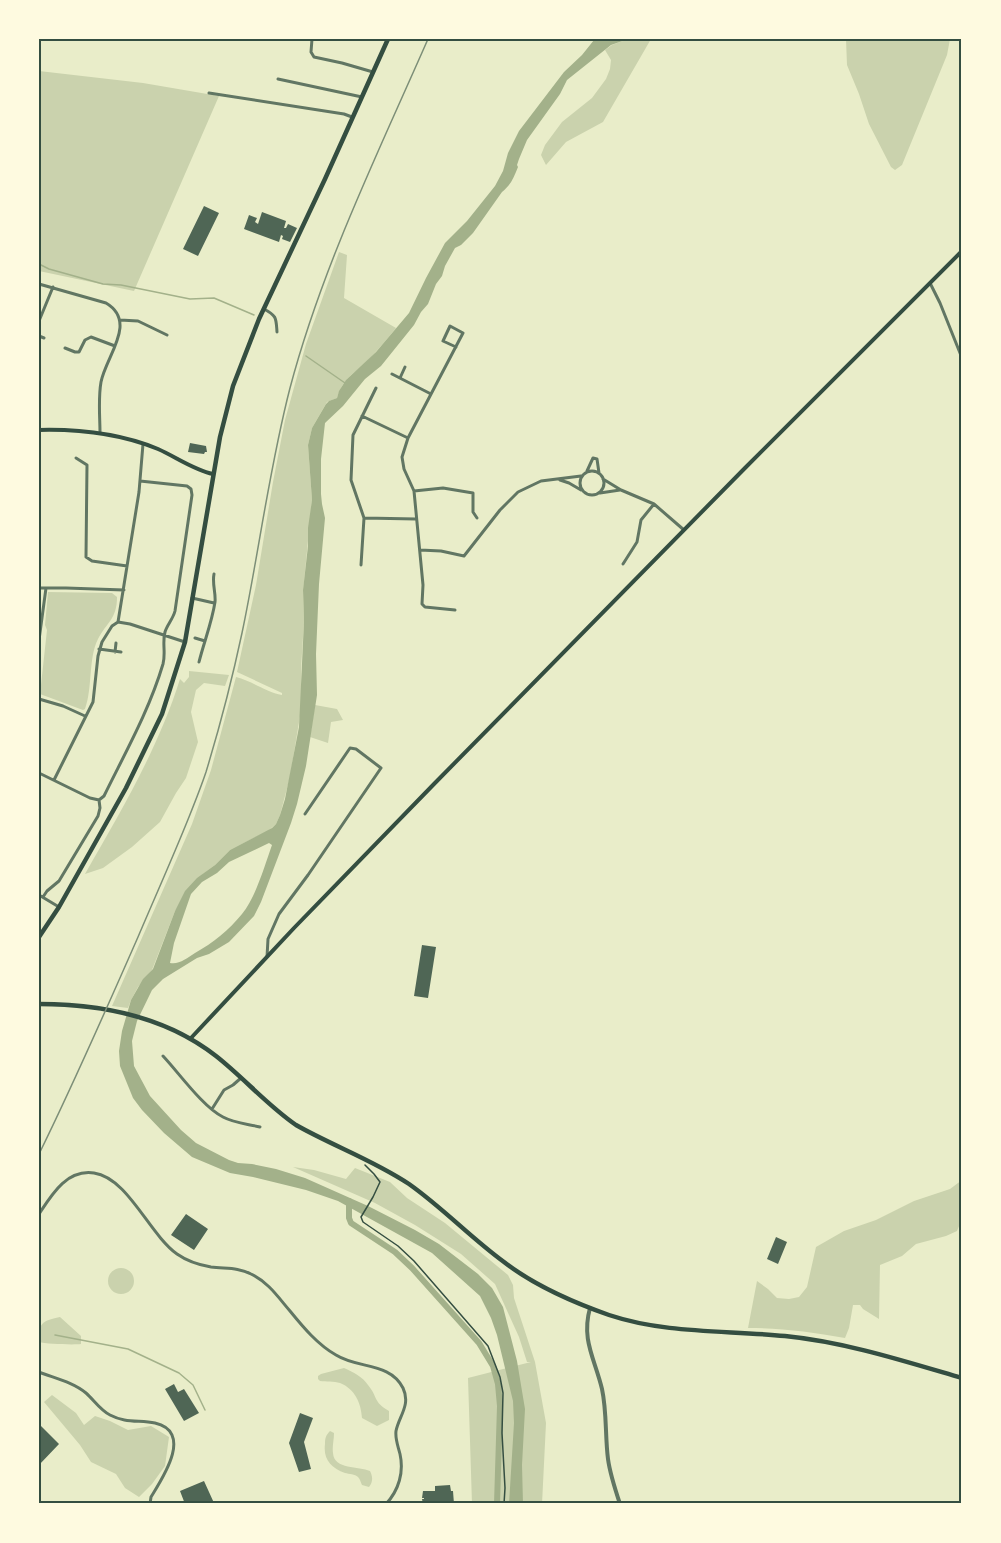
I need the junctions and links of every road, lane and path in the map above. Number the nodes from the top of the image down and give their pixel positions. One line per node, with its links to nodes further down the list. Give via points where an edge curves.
1 (312, 39): 3 (street, via 314,57)
2 (388, 39): 3 (main road)
3 (373, 72): 6 (main road)
4 (278, 79): 6 (street)
5 (209, 93): 7 (street)
6 (362, 97): 7 (main road)
7 (352, 117): 12 (main road)
8 (962, 251): 9 (main road)
9 (930, 283): 22 (street); 49 (main road)
10 (39, 284): 11 (street)
11 (53, 288): 13 (street, via 106,303); 14 (street)
12 (264, 309): 15 (street, via 276,317); 36 (main road, via 233,386)
13 (120, 320): 16 (street, via 138,321); 19 (street)
14 (39, 321)
15 (277, 332)
16 (167, 335)
17 (39, 336): 18 (street)
18 (44, 338)
19 (115, 346): 21 (street, via 90,338 78,352); 30 (street, via 101,383)
20 (456, 347): 20 (street, via 463,333 450,326 443,341); 27 (street)
21 (65, 348)
22 (962, 358)
23 (405, 367): 25 (street)
24 (392, 374): 25 (street)
25 (399, 378): 27 (street)
26 (376, 388): 28 (street)
27 (431, 394): 31 (street)
28 (362, 416): 31 (street); 46 (street, via 354,432 351,476)
29 (39, 430): 30 (main road)
30 (100, 434): 32 (main road)
31 (408, 438): 42 (street, via 402,464)
32 (143, 444): 36 (main road); 40 (street)
33 (76, 458): 53 (street, via 87,465 86,557)
34 (587, 471): 35 (street); 35 (street, via 593,458 597,459); 37 (street)
35 (598, 473): 38 (street)
36 (213, 474): 60 (main road)
37 (581, 476): 39 (street); 43 (street)
38 (603, 478): 41 (street); 44 (street, via 604,487)
39 (555, 479): 43 (street); 50 (street, via 532,484 514,495 466,555)
40 (140, 481): 53 (street); 64 (street, via 186,486 192,492 175,611)
41 (621, 490): 44 (street); 45 (street)
42 (414, 491): 47 (street, via 443,488 472,493); 48 (street)
43 (582, 491): 44 (street, via 592,496)
44 (599, 494)
45 (654, 504): 49 (street); 51 (street, via 642,519 638,540)
46 (364, 518): 48 (street); 52 (street)
47 (477, 518)
48 (416, 519): 50 (street)
49 (684, 530): 83 (main road)
50 (420, 550): 62 (street, via 422,605)
51 (623, 564)
52 (361, 565)
53 (128, 566): 59 (street)
54 (214, 574): 55 (street)
55 (214, 583): 56 (street); 61 (street)
56 (208, 584)
57 (39, 588): 58 (street)
58 (46, 588): 59 (street); 66 (street)
59 (124, 590): 63 (street)
60 (192, 598): 61 (street); 68 (main road)
61 (215, 603): 67 (street)
62 (454, 610)
63 (118, 622): 64 (street); 70 (street)
64 (164, 635): 68 (street); 78 (street, via 165,656 148,704)
65 (195, 638): 67 (street)
66 (39, 640)
67 (205, 641): 73 (street)
68 (185, 642): 81 (main road, via 162,714 126,788)
69 (116, 643): 71 (street)
70 (99, 649): 71 (street); 75 (street, via 94,698)
71 (115, 652): 72 (street)
72 (121, 652)
73 (199, 662)
74 (39, 699): 75 (street)
75 (85, 717): 77 (street)
76 (39, 773): 77 (street)
77 (54, 780): 78 (street)
78 (99, 800): 80 (street, via 98,816 60,881)
79 (305, 814): 83 (street, via 351,748 381,768 279,914 268,939)
80 (41, 896): 81 (street)
81 (59, 907): 82 (main road)
82 (39, 937)
83 (267, 957): 85 (main road)
84 (39, 1004): 85 (main road, via 116,1012)
85 (191, 1038): 87 (main road)
86 (163, 1056): 88 (street)
87 (242, 1077): 88 (street, via 224,1090); 92 (main road, via 296,1125 407,1183 517,1272)
88 (212, 1109): 89 (street, via 223,1117)
89 (260, 1127)
90 (364, 1162): 97 (path, via 380,1182 361,1217 363,1222 414,1261 489,1346 503,1393)
91 (39, 1214): 96 (street, via 66,1180 88,1173 107,1177 178,1254 204,1266 239,1269 256,1277 333,1354 393,1375 404,1389 406,1405 395,1438 401,1463 400,1480)
92 (590, 1308): 94 (main road, via 662,1327 814,1340); 98 (street, via 586,1323 588,1345 602,1388 608,1462)
93 (39, 1372): 95 (street, via 79,1388 112,1416 166,1428 174,1443 172,1457)
94 (962, 1378)
95 (150, 1504)
96 (386, 1504)
97 (504, 1504)
98 (620, 1504)

